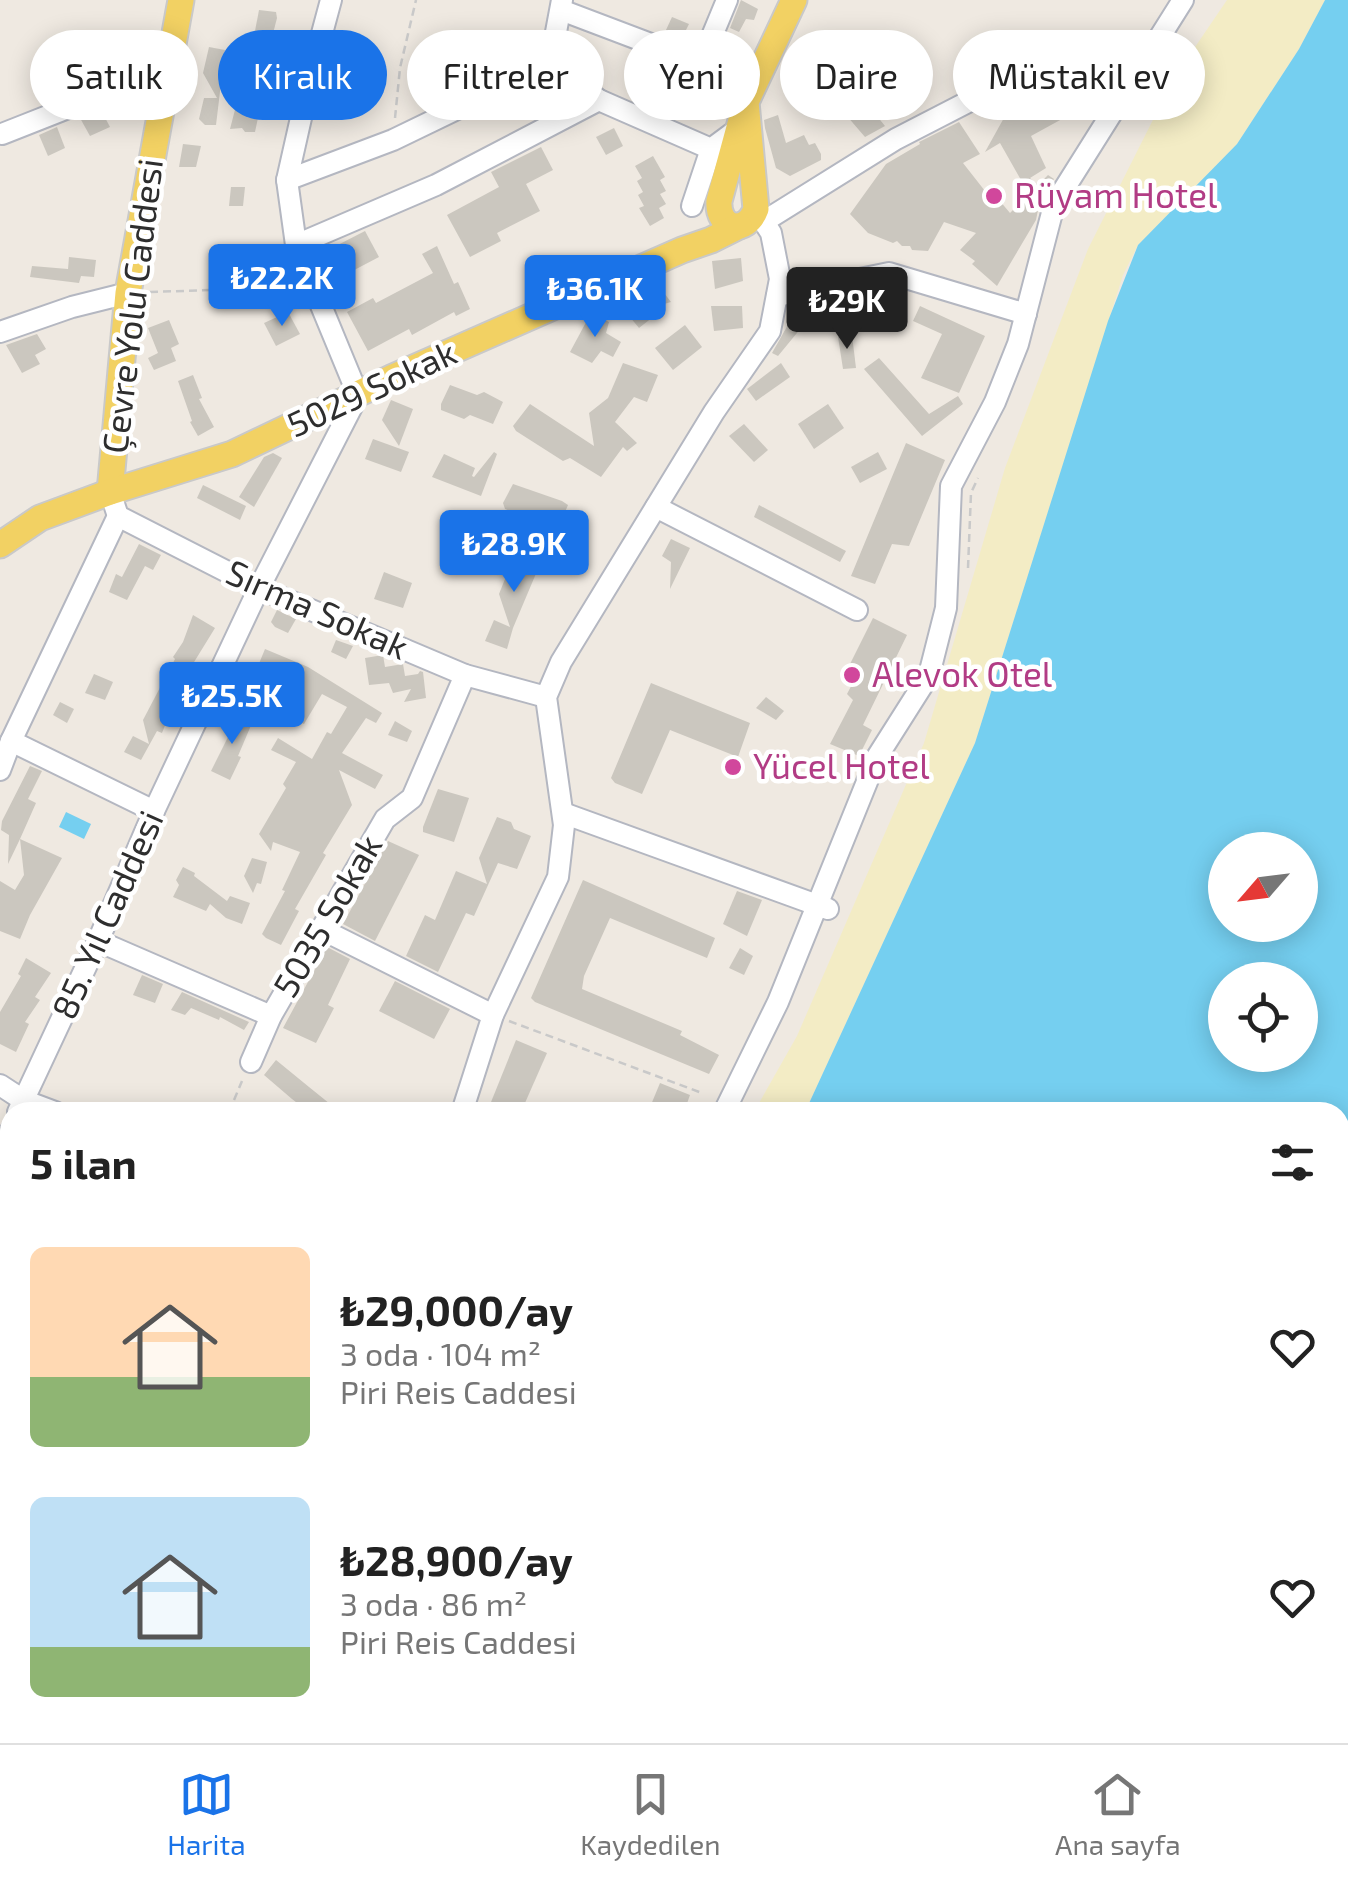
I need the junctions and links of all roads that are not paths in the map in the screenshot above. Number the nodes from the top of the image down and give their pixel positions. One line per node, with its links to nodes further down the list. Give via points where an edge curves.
1 (181, 0): 7 (main road, Çevre Yolu Caddesi)
2 (332, 0): 25 (street)
3 (727, 0): 9 (street)
4 (794, 0): 12 (main road)
5 (1183, 0): 10 (street)
6 (561, 5): 8 (street); 11 (street)
7 (175, 30)
8 (556, 30)
9 (715, 30)
10 (1170, 30)
11 (624, 31)
12 (760, 72)
13 (604, 102): 24 (street)
14 (953, 110): 27 (street)
15 (38, 120): 23 (street)
16 (158, 120): 30 (main road, Çevre Yolu Caddesi)
17 (435, 120): 25 (street)
18 (561, 120): 28 (street, via 436,185)
19 (741, 120): 22 (main road)
20 (747, 120): 27 (main road)
21 (1114, 120): 32 (street, via 1054,205)
22 (738, 129): 24 (street); 26 (main road)
23 (2, 134)
24 (711, 149): 26 (street)
25 (287, 180): 28 (street)
26 (709, 204): 27 (main road, via 738,188 749,192); 29 (main road)
27 (755, 220): 29 (main road, 5029 Sokak); 31 (street, via 780,278)
28 (296, 245): 34 (street)
29 (682, 250): 34 (main road, 5029 Sokak)
30 (128, 293): 33 (street); 35 (main road, Çevre Yolu Caddesi)
31 (777, 296): 32 (street, via 889,273); 36 (street, via 770,330)
32 (1026, 314): 46 (street, via 995,402 951,486 946,608 929,674 877,757)
33 (0, 332)
34 (358, 395): 35 (main road, 5029 Sokak); 38 (street, 85. Yıl Caddesi)
35 (114, 504): 37 (main road, Çevre Yolu Caddesi, via 40,518); 38 (street, Sırma Sokak); 42 (street)
36 (656, 507): 39 (street); 41 (street)
37 (0, 545)
38 (259, 588): 40 (street, Sırma Sokak); 44 (street, 85. Yıl Caddesi)
39 (858, 610)
40 (465, 676): 41 (street, Sırma Sokak); 47 (street, 5035 Sokak, via 412,798 385,819)
41 (546, 697): 45 (street)
42 (11, 741): 43 (street); 44 (street)
43 (0, 770)
44 (154, 811): 48 (street, 85. Yıl Caddesi)
45 (563, 812): 46 (street); 49 (street, via 558,877)
46 (814, 903): 54 (street, via 778,1002)
47 (321, 929): 49 (street); 50 (street, 5035 Sokak)
48 (98, 941): 50 (street); 52 (street, 85. Yıl Caddesi)
49 (493, 1015): 53 (street)
50 (271, 1016): 51 (street, 5035 Sokak)
51 (251, 1062)
52 (23, 1102)
53 (465, 1102)
54 (729, 1102)

